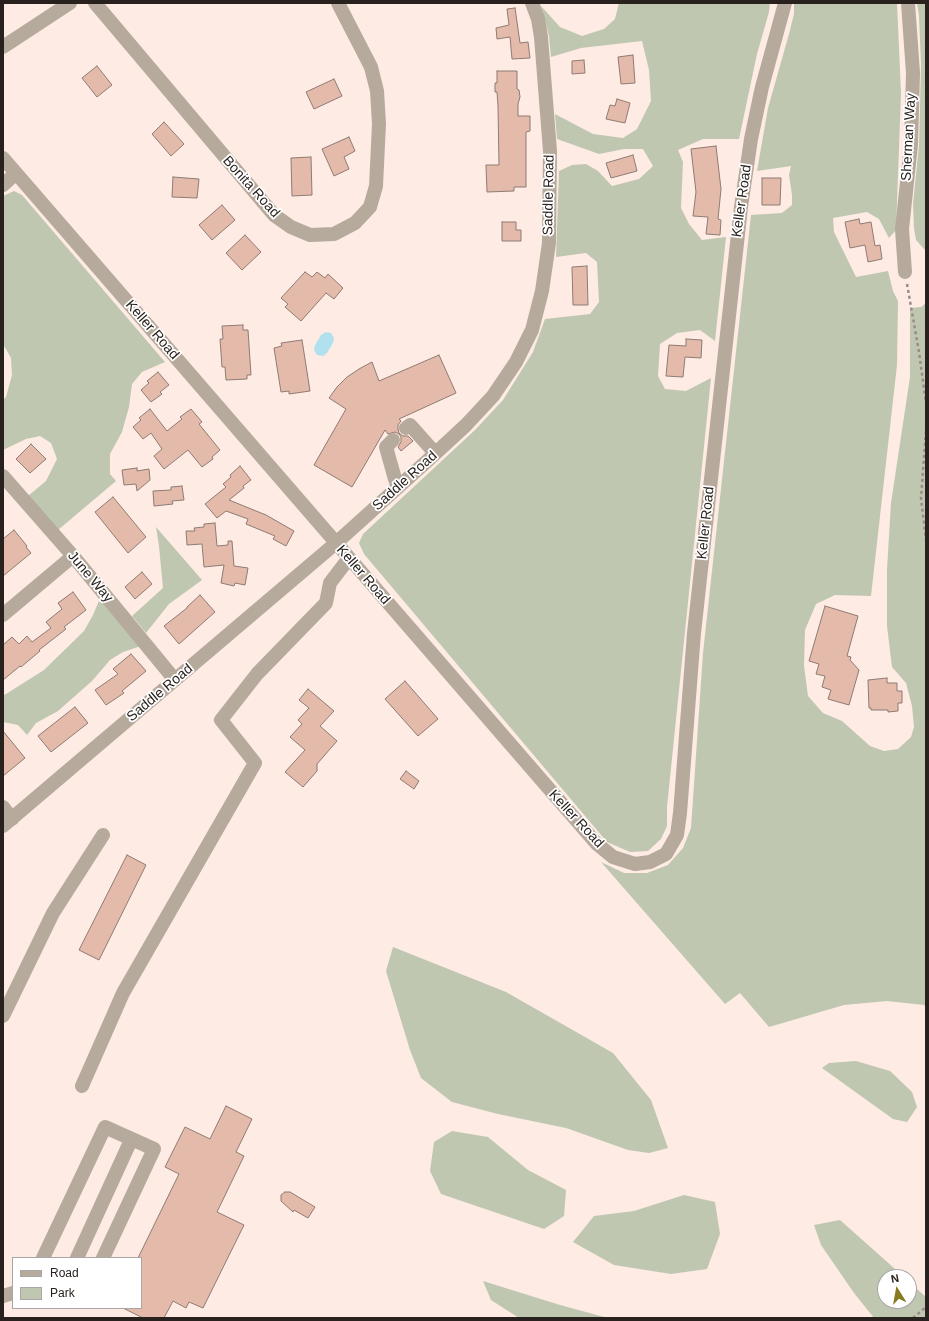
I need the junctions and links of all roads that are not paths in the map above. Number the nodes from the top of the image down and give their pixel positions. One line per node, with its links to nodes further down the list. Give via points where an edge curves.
1 (70, 3): 7 (street)
2 (95, 3): 3 (street, Bonita Road, via 274,215 291,227 310,235 334,234 354,223 370,207 376,186 379,124 377,91 371,67)
3 (338, 3)
4 (532, 3): 14 (street, Saddle Road, via 541,36 550,151 548,243 542,291 532,330 516,362 493,396)
5 (785, 3): 19 (street, Keller Road, via 762,87 741,207 694,632 680,814 677,835 666,854 650,862 635,864 613,857 596,843)
6 (908, 3): 11 (street, Sherman Way, via 913,73 910,145 902,229)
7 (3, 47)
8 (3, 158): 9 (street, Keller Road)
9 (16, 173): 10 (street); 17 (street, Keller Road)
10 (3, 185)
11 (905, 272)
12 (406, 428): 14 (street, via 410,425)
13 (393, 440): 16 (street, via 386,447)
14 (435, 453): 16 (street, Saddle Road)
15 (3, 476): 18 (street, June Way)
16 (398, 487): 17 (street, Saddle Road)
17 (336, 543): 19 (street, Keller Road); 21 (street, Saddle Road)
18 (73, 556): 20 (street); 21 (street, June Way)
19 (349, 558): 26 (street, via 330,583 326,603 257,674 221,720 256,763 123,993)
20 (3, 615)
21 (176, 680): 23 (street, Saddle Road)
22 (3, 807): 23 (street)
23 (8, 823)
24 (103, 835): 25 (street, via 53,913)
25 (3, 1016)
26 (82, 1086)
27 (131, 1140): 28 (street, via 105,1127); 29 (street); 30 (street, via 154,1149)
28 (43, 1257)
29 (77, 1257)
30 (103, 1257)

